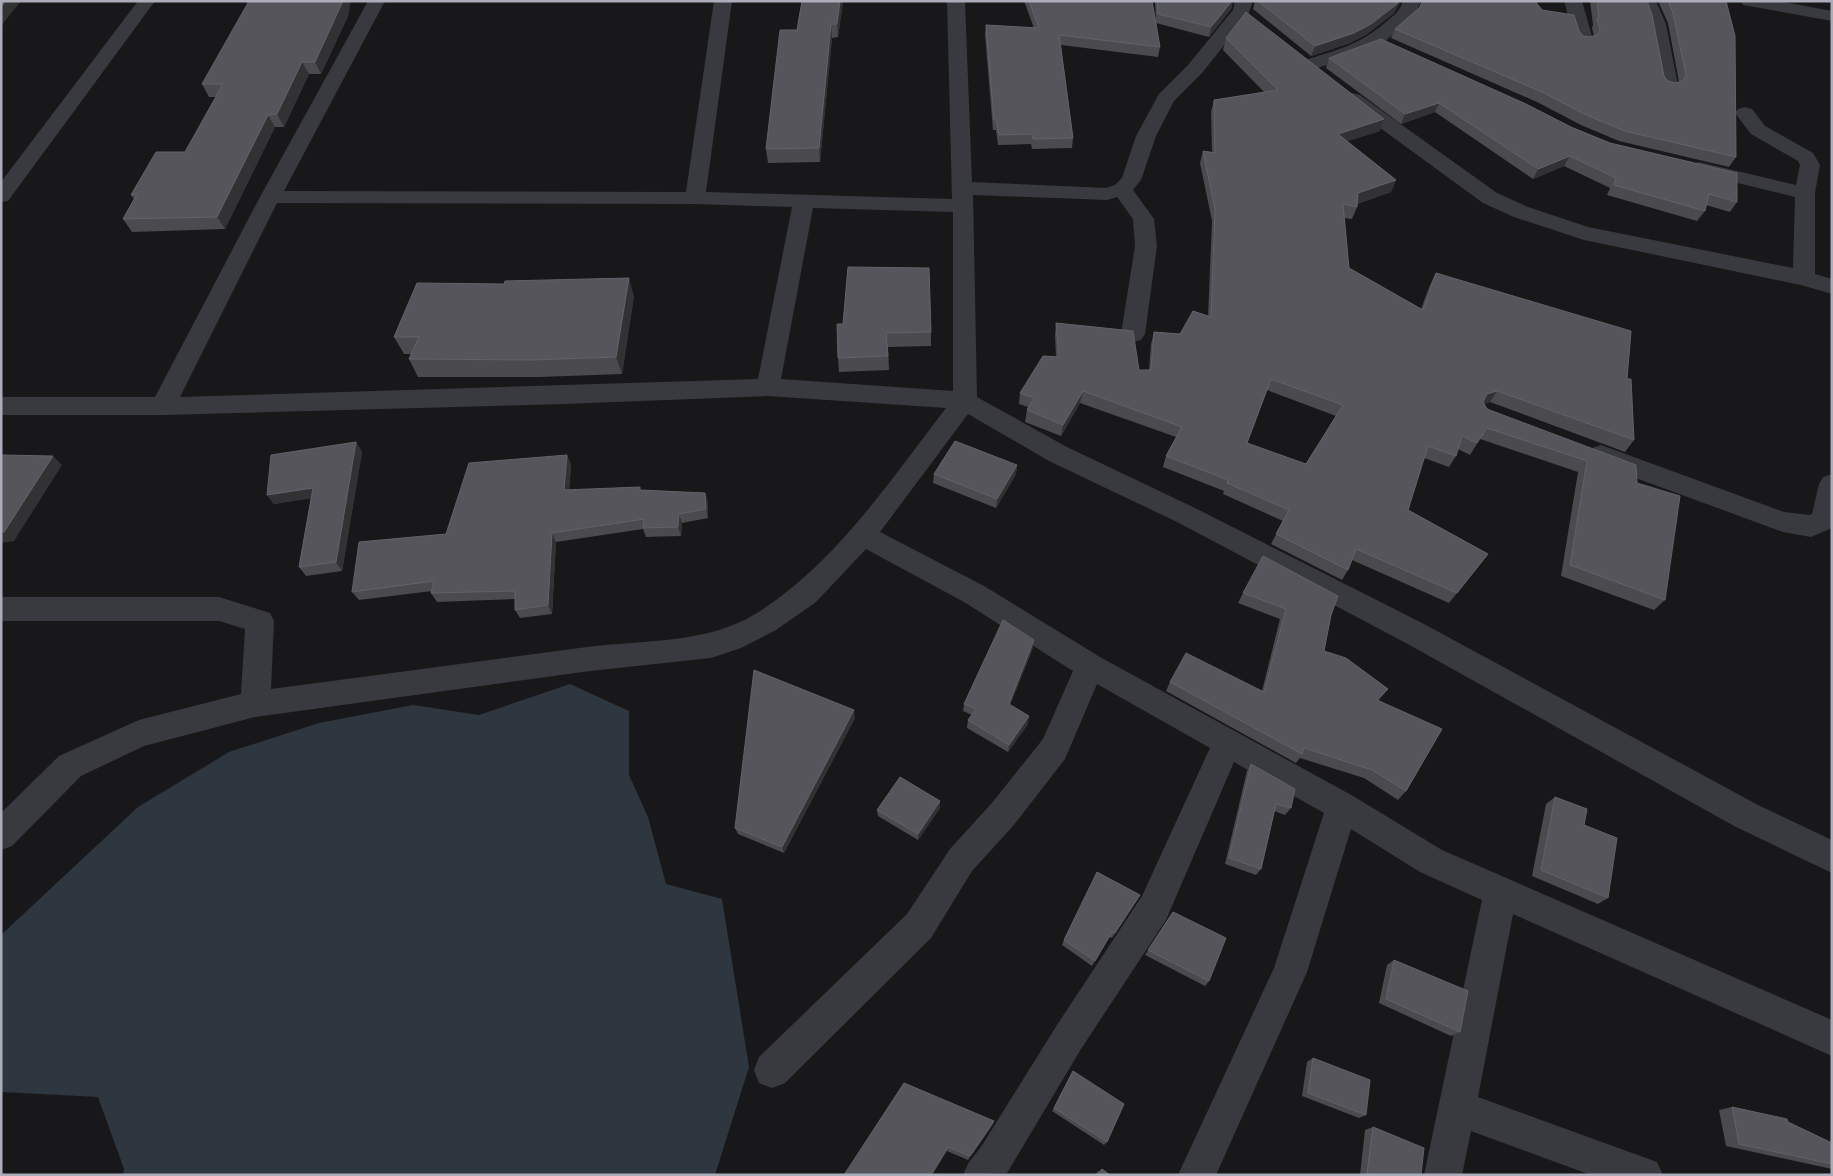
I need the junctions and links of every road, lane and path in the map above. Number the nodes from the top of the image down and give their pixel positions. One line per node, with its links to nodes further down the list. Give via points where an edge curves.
1 (147, 1): 17 (street)
2 (377, 1): 18 (street)
3 (723, 1): 20 (street)
4 (956, 1): 19 (street)
5 (1412, 1): 22 (street, via 1409,11 1385,43 1361,48 1316,71 1490,198 1521,212 1584,232)
6 (1573, 1): 11 (street)
7 (1647, 1): 12 (street, via 1657,24)
8 (1749, 1): 10 (street)
9 (1248, 11): 15 (street, via 1166,98 1146,136 1131,180)
10 (1832, 16)
11 (1584, 40)
12 (1670, 85)
13 (1745, 113): 16 (street, via 1758,130 1806,157 1810,165)
14 (1680, 163): 16 (street)
15 (1122, 189): 19 (street, via 1108,194); 24 (street, via 1143,219 1146,246)
16 (1805, 193): 22 (street)
17 (1, 196)
18 (270, 197): 20 (street); 28 (street)
19 (962, 197): 21 (street); 26 (street)
20 (695, 198): 21 (street)
21 (804, 201): 25 (street)
22 (1804, 278): 23 (street)
23 (1832, 287)
24 (1133, 334)
25 (768, 387): 26 (street); 28 (street)
26 (965, 401): 31 (street); 38 (street, via 1058,454 1186,515 1414,633 1739,812)
27 (1, 406): 28 (street)
28 (163, 406)
29 (1576, 445): 30 (street, via 1783,522 1810,526 1824,520)
30 (1832, 484)
31 (863, 535): 33 (street, via 974,594); 34 (street, via 806,594 741,636 711,646)
32 (1, 609): 34 (street, via 218,609 260,621)
33 (1090, 666): 35 (street); 41 (street, via 1054,749 1002,815 961,860 919,926)
34 (255, 704): 37 (street, via 139,734 70,766)
35 (1228, 742): 36 (street); 43 (street, via 1154,908)
36 (1342, 806): 39 (street, via 1431,861); 44 (street, via 1290,972)
37 (1, 835)
38 (1832, 857)
39 (1500, 893): 40 (street); 42 (street)
40 (1832, 1038)
41 (772, 1070)
42 (1458, 1108): 45 (street); 46 (street)
43 (982, 1175)
44 (1197, 1175)
45 (1443, 1175)
46 (1644, 1175)

